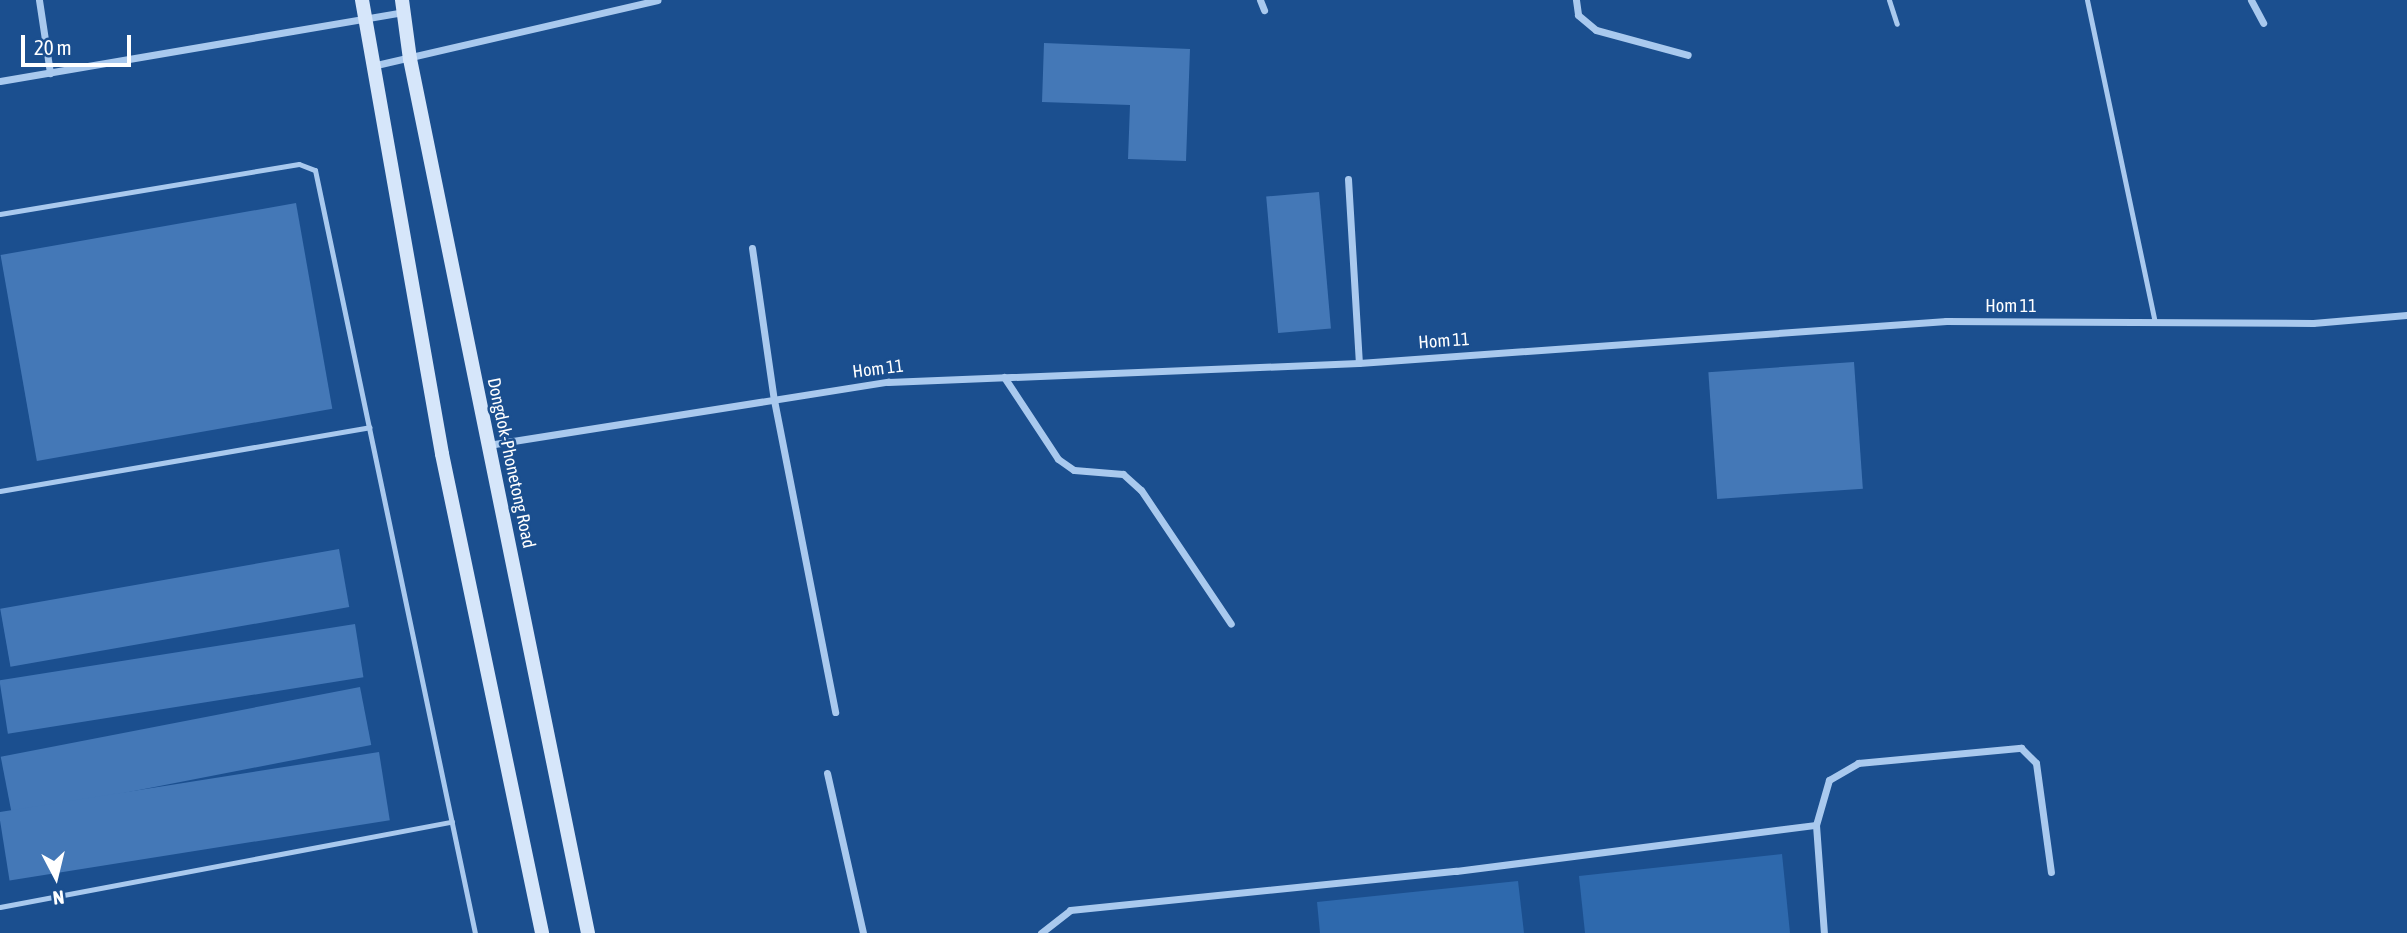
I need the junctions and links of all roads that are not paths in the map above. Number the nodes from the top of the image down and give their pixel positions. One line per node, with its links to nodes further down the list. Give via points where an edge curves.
1 (39, 0): 17 (street)
2 (362, 0): 11 (main road)
3 (657, 0): 15 (street)
4 (1260, 0): 10 (street)
5 (1576, 0): 14 (street, via 1578,15 1596,30)
6 (1889, 0): 13 (lane)
7 (2087, 0): 23 (lane)
8 (2251, 0): 12 (street)
9 (402, 6): 11 (street); 15 (main road, Dongdok-Phonetong Road)
10 (1264, 10)
11 (364, 20): 16 (main road); 17 (street)
12 (2263, 23)
13 (1897, 24)
14 (1688, 55)
15 (410, 59): 16 (street); 28 (main road, Dongdok-Phonetong Road)
16 (371, 66): 38 (main road, via 442,454)
17 (50, 73): 18 (street)
18 (0, 81)
19 (1348, 179): 24 (street)
20 (0, 215): 27 (lane, via 299,164 315,170)
21 (752, 248): 26 (street)
22 (2407, 315): 23 (street, Hom 11, via 2312,323)
23 (2155, 322): 24 (street, Hom 11, via 1946,321)
24 (1359, 363): 25 (street, Hom 11)
25 (1004, 377): 26 (street, Hom 11, via 888,382); 30 (street, via 1058,459 1074,470 1123,474 1141,490)
26 (774, 400): 28 (street, Hom 11); 31 (street)
27 (369, 428): 29 (lane); 33 (lane)
28 (488, 445): 39 (main road, Dongdok-Phonetong Road)
29 (0, 491)
30 (1231, 624)
31 (835, 712)
32 (827, 773): 40 (street)
33 (452, 822): 36 (lane); 37 (lane)
34 (1815, 824): 35 (street, via 1829,780 1858,763 2021,748 2036,763); 41 (street, via 1456,871 1070,910); 42 (street)
35 (2051, 872)
36 (0, 907)
37 (475, 933)
38 (542, 933)
39 (588, 933)
40 (863, 933)
41 (1041, 933)
42 (1824, 933)

